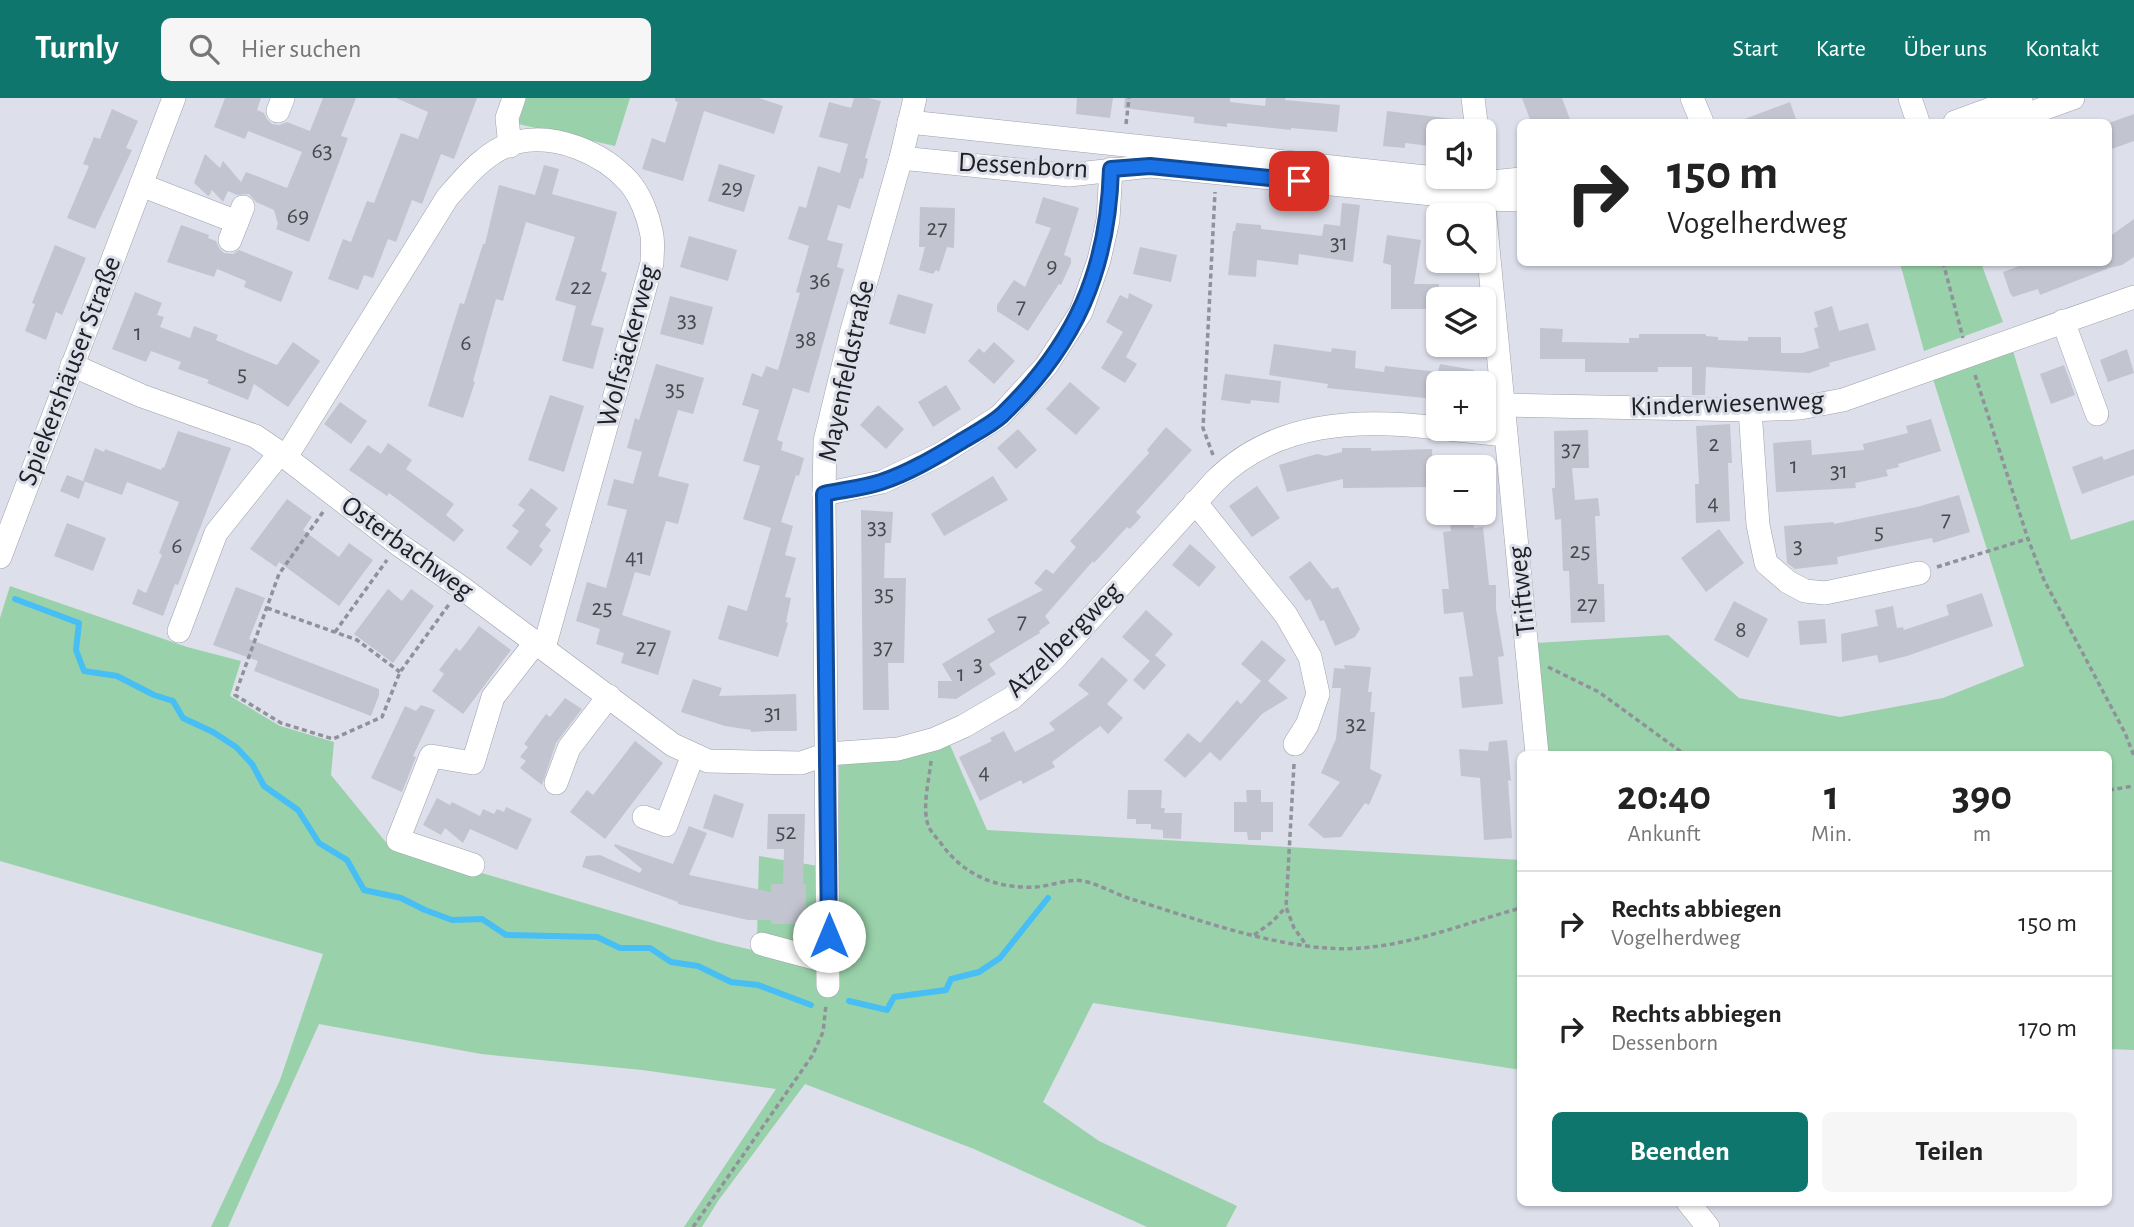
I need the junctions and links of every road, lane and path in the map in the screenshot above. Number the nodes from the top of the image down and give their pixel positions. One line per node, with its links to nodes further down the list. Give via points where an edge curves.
1 (174, 98): 25 (street, Spiekershäuser Straße)
2 (514, 98): 17 (street, via 508,118)
3 (915, 98): 15 (street, Mayenfeldstraße)
4 (1129, 98): 16 (path)
5 (1474, 98): 10 (street)
6 (1692, 98): 11 (street)
7 (1910, 98): 12 (street)
8 (2021, 98): 13 (street)
9 (2073, 98): 14 (street)
10 (1476, 119)
11 (1701, 119)
12 (1917, 119)
13 (1963, 119)
14 (2014, 119)
15 (909, 122): 16 (street, Dessenborn); 18 (street, Mayenfeldstraße)
16 (1124, 145): 21 (street, Dessenborn)
17 (510, 146): 41 (street, Wolfsäckerweg, via 483,161 447,198); 54 (street, Wolfsäckerweg, via 545,141 590,153 630,184 652,233 652,263 645,292)
18 (901, 158): 19 (street, Dessenborn, via 1069,175); 43 (street, Mayenfeldstraße, via 825,441)
19 (1111, 169): 20 (street, Dessenborn, via 1150,166); 43 (street, via 1108,220 1099,260 1081,312 1046,366 1000,416 941,454 882,482)
20 (1220, 173): 23 (street, Dessenborn); 42 (path, via 1215,188 1203,428 1211,454)
21 (1426, 180)
22 (1517, 180): 24 (street, Dessenborn)
23 (1426, 183)
24 (1496, 183)
25 (141, 185): 29 (street); 34 (street, Spiekershäuser Straße)
26 (1482, 189): 35 (street, Triftweg)
27 (1490, 189): 28 (street, Dessenborn)
28 (1517, 199)
29 (237, 223)
30 (1944, 266): 33 (path)
31 (2134, 297): 32 (street, Kinderwiesenweg)
32 (2063, 321): 33 (street, Kinderwiesenweg); 37 (street)
33 (1968, 356): 36 (street, Kinderwiesenweg, via 1843,400); 46 (path)
34 (72, 365): 41 (street, Osterbachweg, via 142,396 255,436); 48 (street, Spiekershäuser Straße)
35 (1503, 405): 36 (street, Kinderwiesenweg); 40 (street, Triftweg)
36 (1750, 410): 49 (street, via 1758,525 1766,564 1805,591 1825,593)
37 (2097, 414)
38 (1426, 426): 42 (street, Atzelbergweg, via 1349,423 1315,428 1257,448)
39 (1496, 434): 40 (street)
40 (1505, 435): 55 (street, Triftweg)
41 (283, 455): 44 (street, Osterbachweg); 52 (street, via 216,533)
42 (1227, 469): 45 (street, Atzelbergweg)
43 (824, 494): 62 (street, Mayenfeldstraße)
44 (334, 496): 47 (street, Osterbachweg); 51 (path, via 279,574)
45 (1195, 502): 58 (street, Atzelbergweg, via 1054,660 1012,698); 59 (street, via 1286,615 1310,657 1318,694)
46 (2028, 539): 49 (path); 64 (path, via 2044,580)
47 (398, 544): 50 (street, Osterbachweg); 53 (path)
48 (0, 557)
49 (1919, 573)
50 (462, 588): 54 (street, Osterbachweg); 56 (path)
51 (267, 608): 53 (path); 56 (path, via 236,695 281,723 333,739 382,717)
52 (179, 631)
53 (335, 632): 56 (path, via 357,640)
54 (540, 645): 57 (street, Osterbachweg); 69 (street, via 493,697 473,763 431,756 398,840)
55 (1530, 658): 60 (street, Triftweg); 61 (path, via 1599,692)
56 (400, 672)
57 (609, 696): 63 (street, Osterbachweg); 65 (street, via 569,748)
58 (935, 739): 62 (street, Atzelbergweg, via 898,749); 72 (path, via 926,805 928,826 968,872 1002,886 1037,887 1081,880)
59 (1295, 744): 70 (path)
60 (1537, 751)
61 (1680, 751)
62 (827, 754): 63 (street, Osterbachweg, via 800,763 708,761); 75 (street, Mayenfeldstraße)
63 (693, 755): 68 (street, via 666,825)
64 (2134, 756)
65 (556, 783)
66 (2134, 786): 67 (path)
67 (2112, 790)
68 (644, 817)
69 (473, 865)
70 (1286, 907): 72 (path); 74 (path)
71 (1517, 909): 74 (path, via 1414,941 1359,949)
72 (1254, 935): 74 (path)
73 (762, 944): 75 (street)
74 (1307, 947)
75 (829, 961): 76 (street, Mayenfeldstraße)
76 (828, 986): 78 (path, via 823,1032 812,1056)
77 (1691, 1206): 79 (street)
78 (693, 1227)
79 (1708, 1227)

